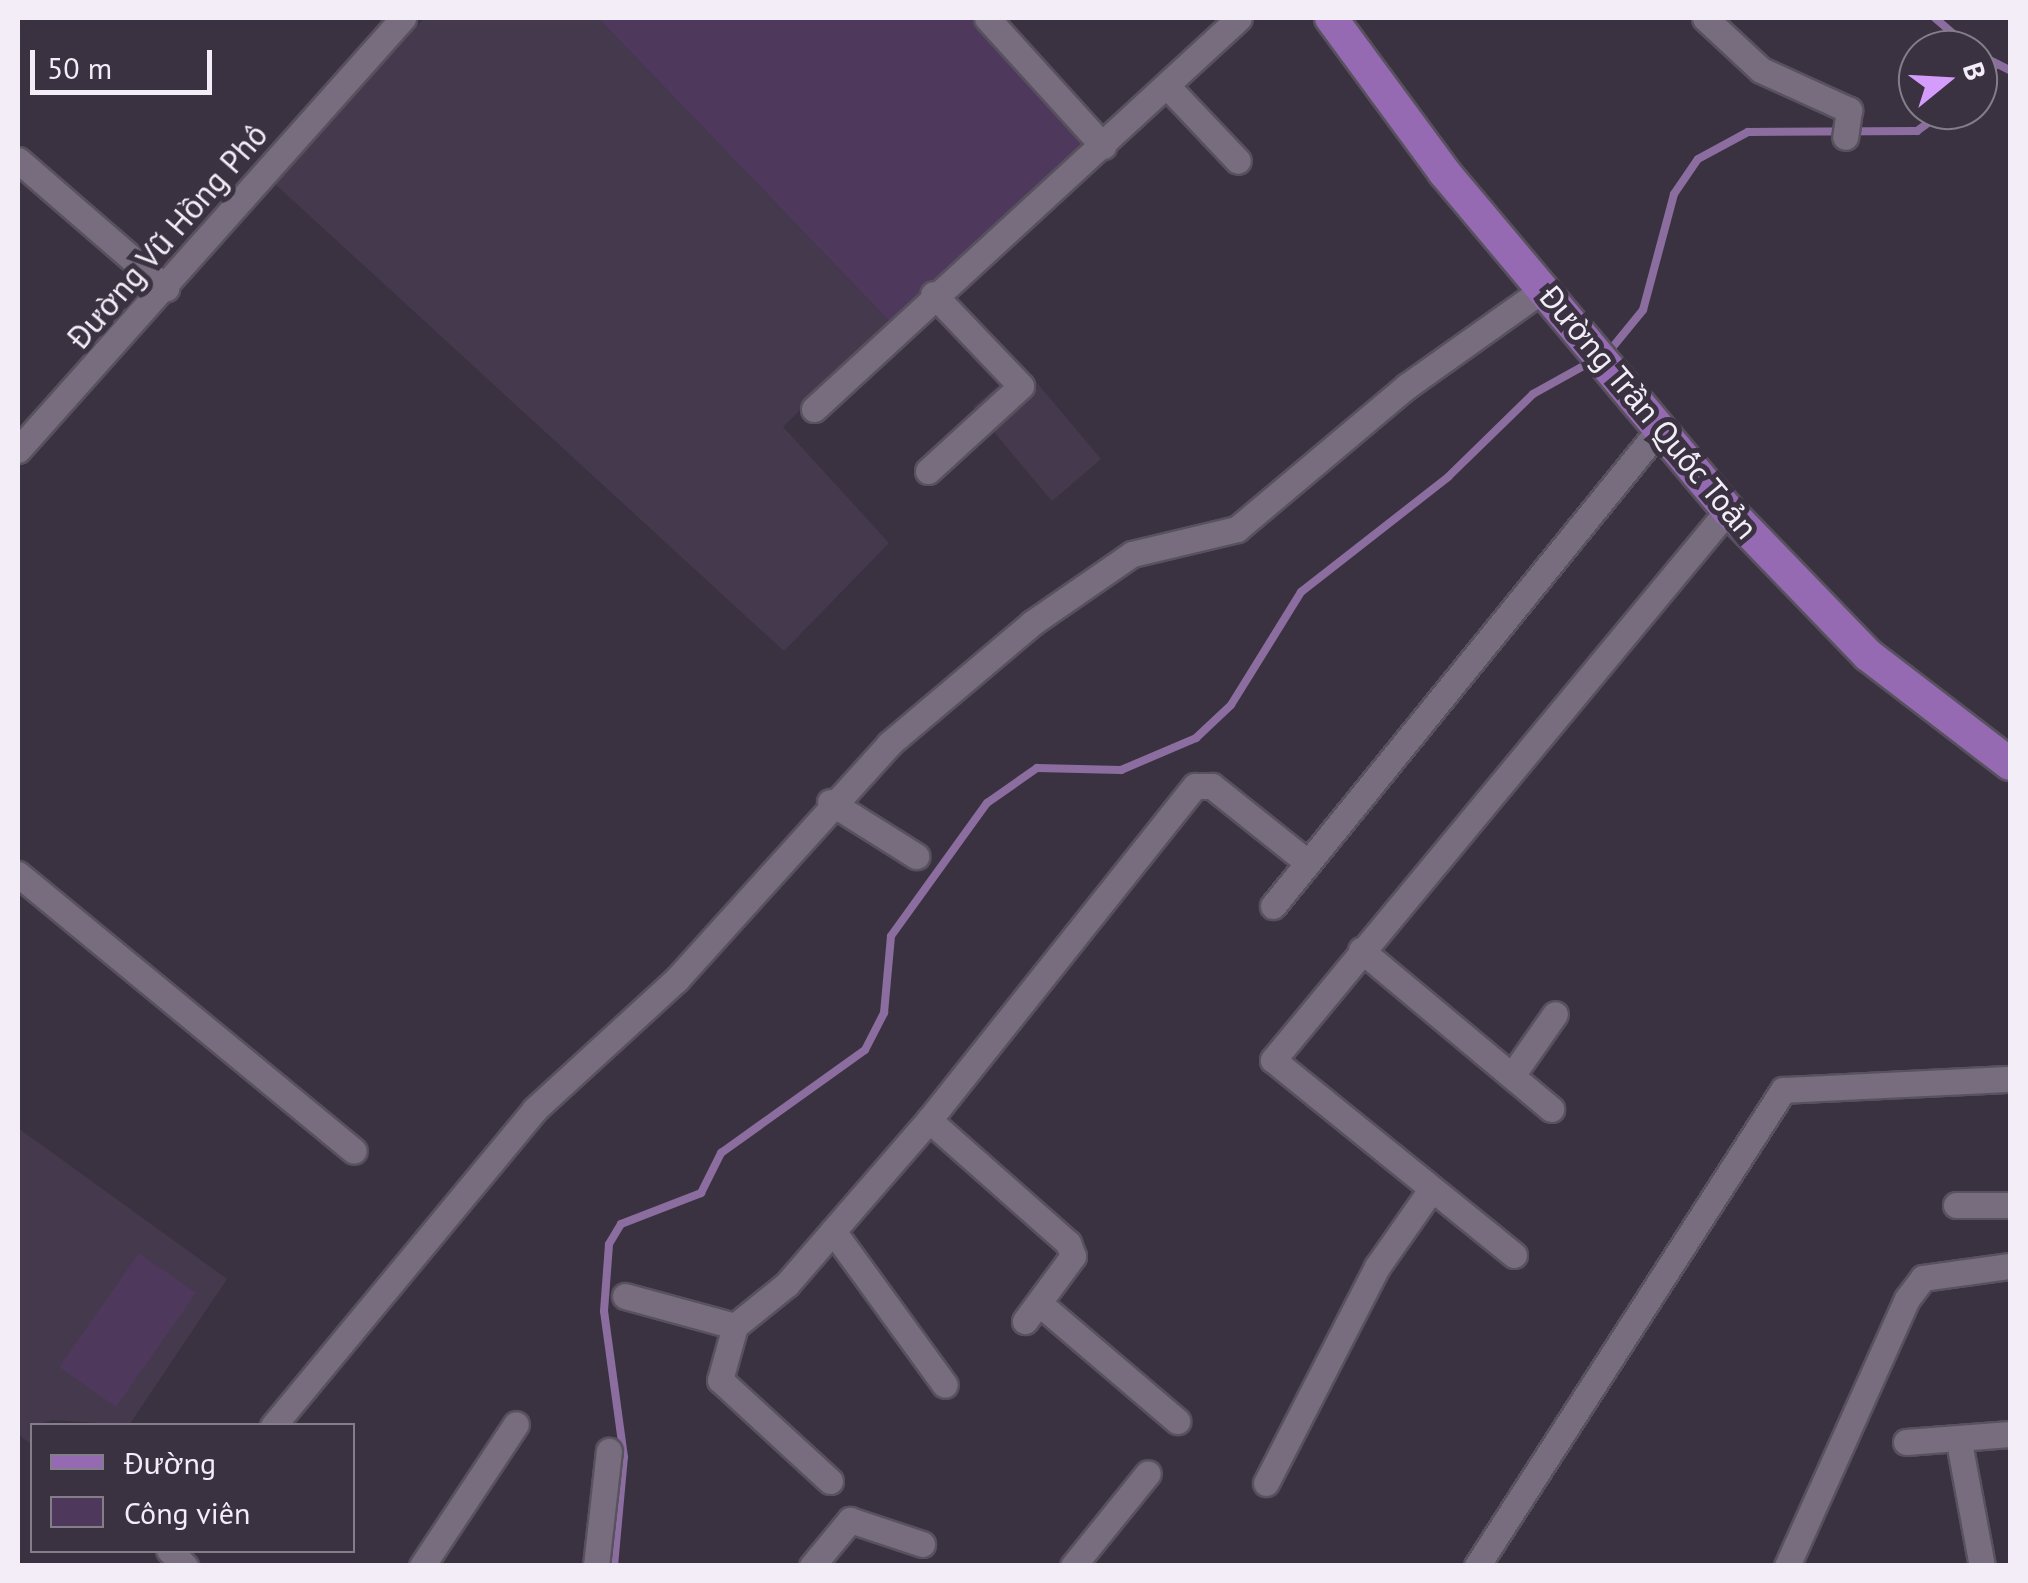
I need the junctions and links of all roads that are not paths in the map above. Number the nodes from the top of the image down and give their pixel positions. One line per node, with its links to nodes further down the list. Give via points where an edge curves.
1 (403, 18): 11 (street, Đường Vũ Hồng Phô)
2 (987, 18): 8 (street)
3 (1239, 18): 6 (street)
4 (1330, 18): 12 (main road, Đường Trần Quốc Toản)
5 (1705, 18): 7 (street, via 1762,70 1843,107)
6 (1168, 88): 8 (street); 10 (street)
7 (1847, 129)
8 (1103, 146): 13 (street)
9 (18, 160): 11 (street)
10 (1238, 160)
11 (166, 288): 16 (street, Đường Vũ Hồng Phô)
12 (1544, 288): 15 (main road, Đường Trần Quốc Toản); 20 (street, via 1407,386 1238,529 1132,554 1062,600)
13 (933, 294): 14 (street); 17 (street, via 1021,386)
14 (814, 408)
15 (1658, 431): 18 (main road, Đường Trần Quốc Toản); 22 (street)
16 (18, 450)
17 (928, 471)
18 (1728, 510): 19 (main road, Đường Trần Quốc Toản, via 1868,655); 25 (street)
19 (2010, 764)
20 (830, 802): 21 (street); 42 (street, via 676,980 534,1110)
21 (916, 856)
22 (1306, 861): 24 (street); 30 (street, via 1212,786 1196,786)
23 (18, 874): 31 (street)
24 (1273, 906)
25 (1360, 950): 27 (street); 32 (street, via 1274,1060)
26 (1554, 1014): 27 (street)
27 (1512, 1074): 29 (street)
28 (2010, 1079): 56 (street, via 1783,1090)
29 (1551, 1109)
30 (928, 1120): 35 (street); 41 (street, via 1068,1244 1073,1256 1032,1312)
31 (354, 1151)
32 (1431, 1190): 36 (street); 50 (street, via 1377,1266)
33 (1956, 1204): 34 (street)
34 (2010, 1204)
35 (833, 1231): 39 (street); 40 (street)
36 (1514, 1256)
37 (2010, 1266): 57 (street, via 1923,1278 1907,1299)
38 (625, 1296): 39 (street)
39 (735, 1326): 49 (street, via 720,1380)
40 (945, 1385)
41 (1176, 1421)
42 (275, 1423)
43 (516, 1424): 52 (street)
44 (2010, 1434): 46 (street)
45 (1906, 1442): 46 (street)
46 (1960, 1442): 58 (street)
47 (608, 1451): 53 (street)
48 (1148, 1474): 55 (street)
49 (830, 1481)
50 (1266, 1483)
51 (922, 1544): 54 (street, via 850,1520)
52 (422, 1566)
53 (596, 1566)
54 (812, 1566)
55 (1072, 1566)
56 (1477, 1566)
57 (1787, 1566)
58 (1982, 1566)

